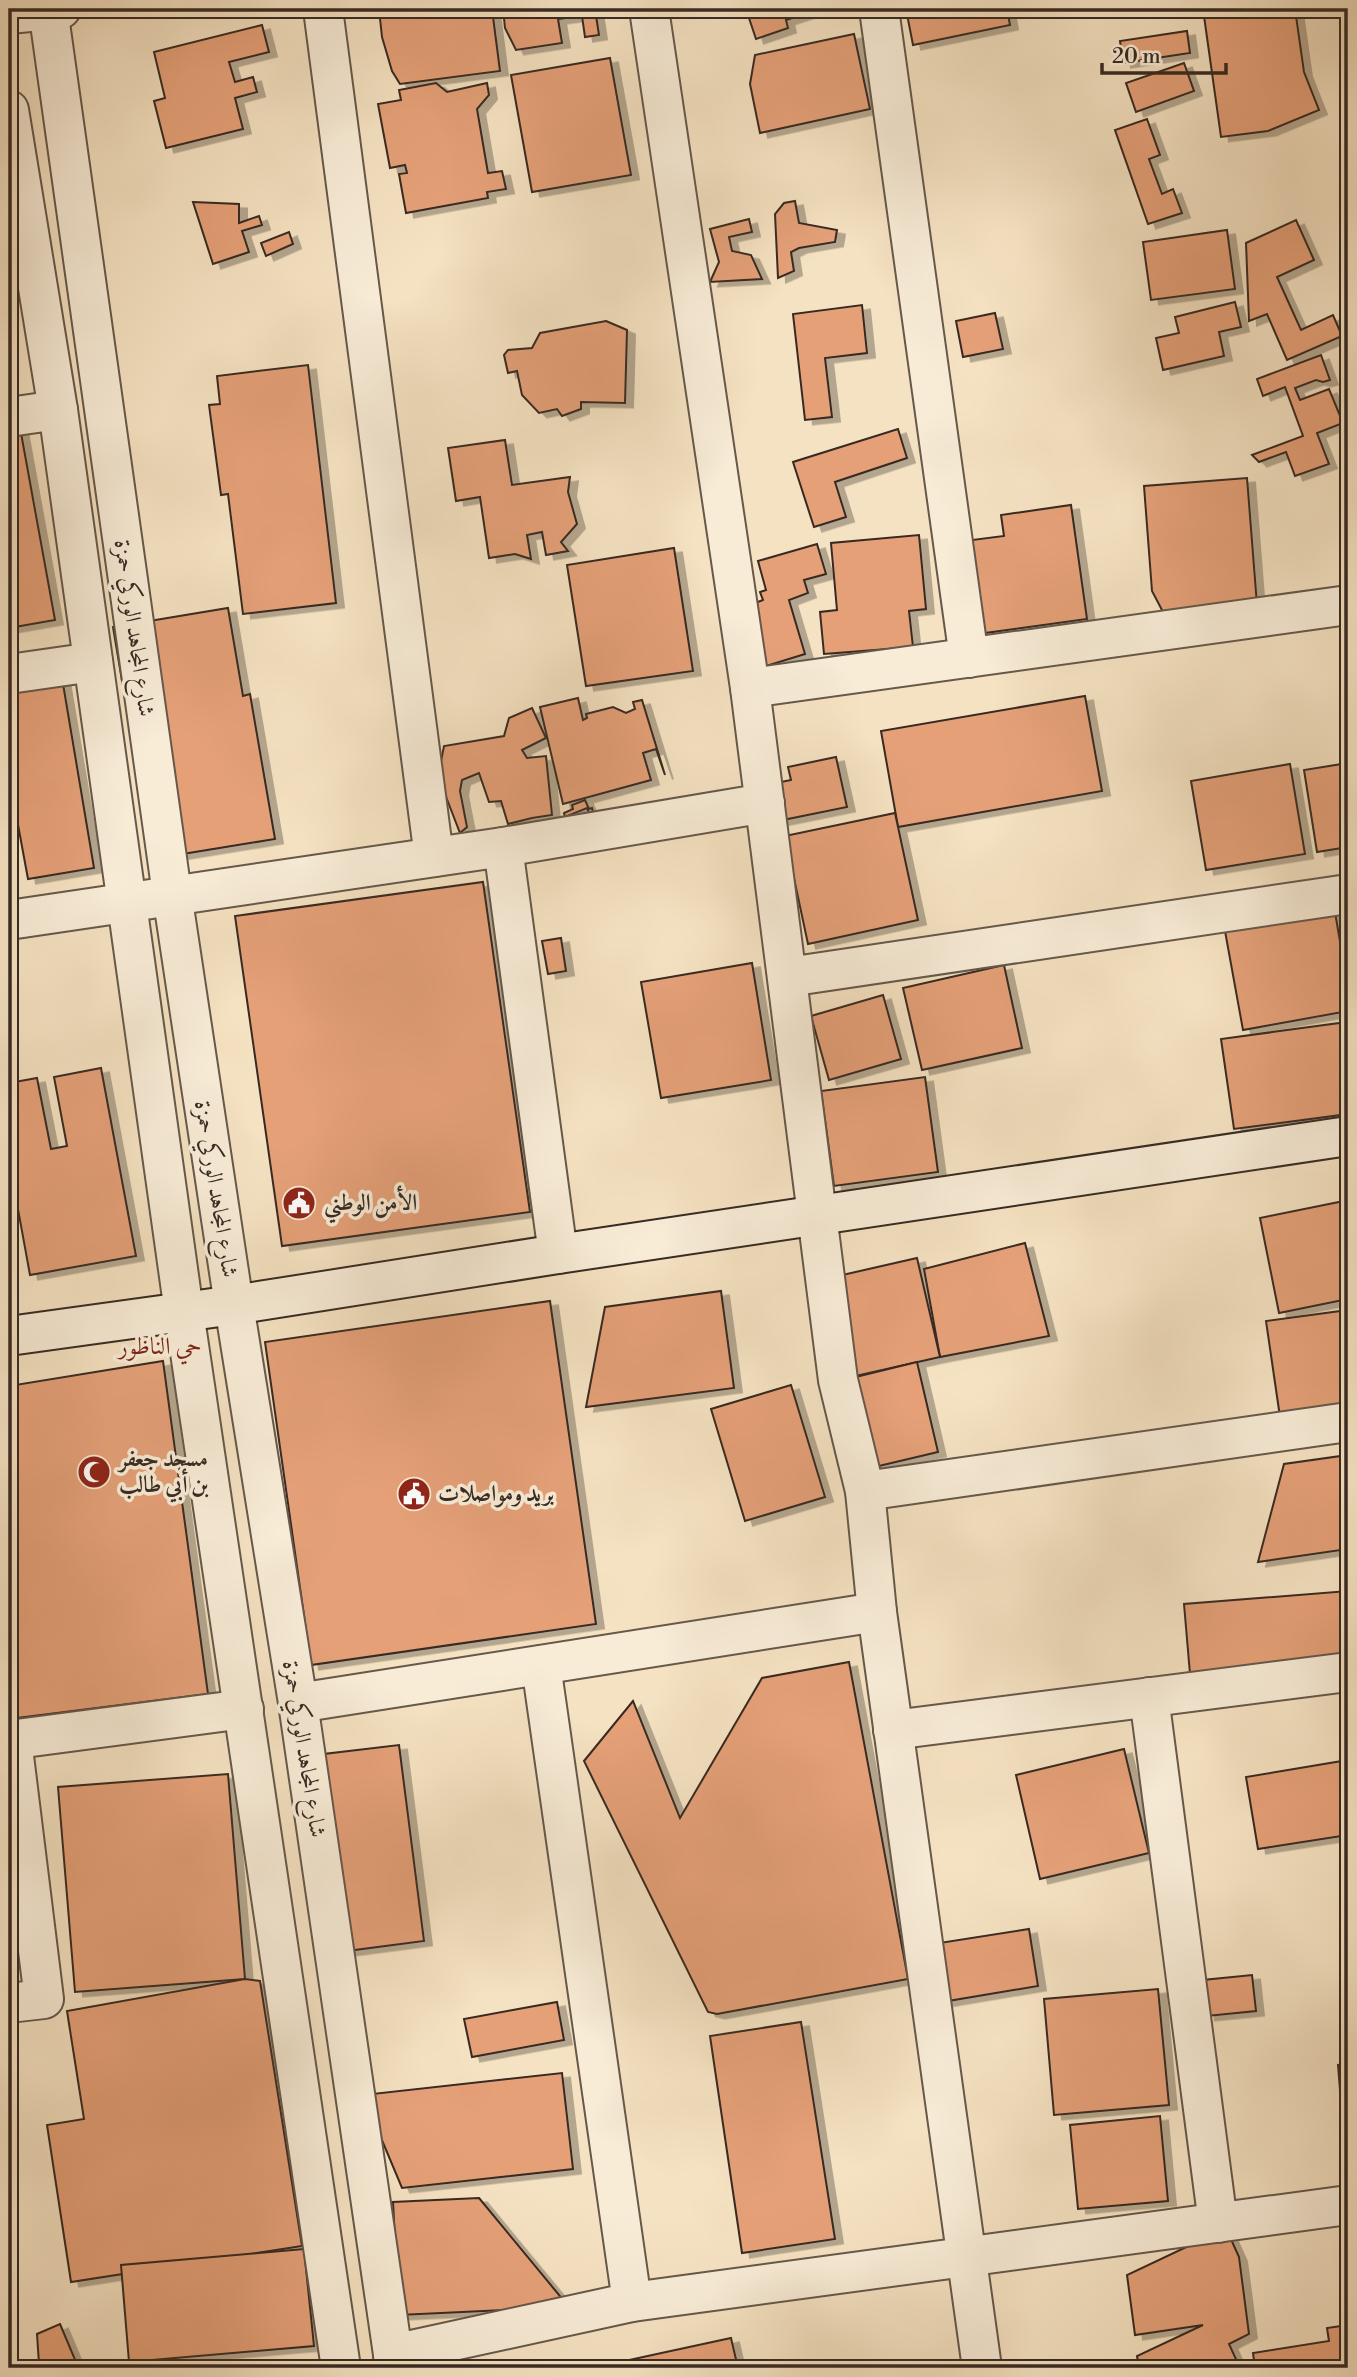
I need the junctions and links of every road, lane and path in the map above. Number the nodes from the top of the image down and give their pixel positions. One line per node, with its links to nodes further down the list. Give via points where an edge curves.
1 (52, 9): 5 (street); 17 (street, شارع المجاهد الوركي حمزة)
2 (323, 9): 16 (street)
3 (649, 9): 13 (street)
4 (879, 9): 10 (street)
5 (9, 14)
6 (9, 110): 7 (street, شارع المجاهد الوركي حمزة)
7 (58, 410): 8 (street); 11 (street, شارع المجاهد الوركي حمزة)
8 (9, 417)
9 (1348, 605): 10 (street)
10 (969, 658): 13 (street)
11 (93, 662): 12 (street); 19 (street, شارع المجاهد الوركي حمزة)
12 (9, 674)
13 (750, 688): 14 (street)
14 (765, 803): 15 (street); 21 (street)
15 (503, 847): 16 (street); 24 (street)
16 (434, 857): 17 (street)
17 (172, 894): 19 (street); 25 (street, شارع المجاهد الوركي حمزة)
18 (1348, 894): 21 (street)
19 (127, 902): 20 (street); 26 (street, شارع المجاهد الوركي حمزة)
20 (9, 920)
21 (788, 977): 23 (street)
22 (1348, 1136): 23 (street)
23 (818, 1216): 24 (street); 29 (street, via 838,1380)
24 (558, 1254): 25 (street)
25 (233, 1305): 26 (street); 34 (street, شارع المجاهد الوركي حمزة)
26 (184, 1312): 27 (street); 35 (street, شارع المجاهد الوركي حمزة)
27 (9, 1336)
28 (1348, 1422): 29 (street)
29 (865, 1491): 30 (street)
30 (877, 1612): 31 (street); 36 (street)
31 (541, 1665): 34 (street); 42 (street)
32 (1348, 1672): 33 (street)
33 (1149, 1698): 36 (street); 40 (street)
34 (298, 1703): 43 (street, شارع المجاهد الوركي حمزة)
35 (244, 1709): 37 (street); 44 (street, شارع المجاهد الوركي حمزة)
36 (893, 1730): 41 (street)
37 (11, 1740): 38 (street, via 44,1999)
38 (9, 2003)
39 (1348, 2205): 40 (street)
40 (1218, 2222): 41 (street)
41 (967, 2256): 42 (street); 45 (street)
42 (632, 2302): 43 (street)
43 (394, 2361)
44 (341, 2368)
45 (982, 2368)

